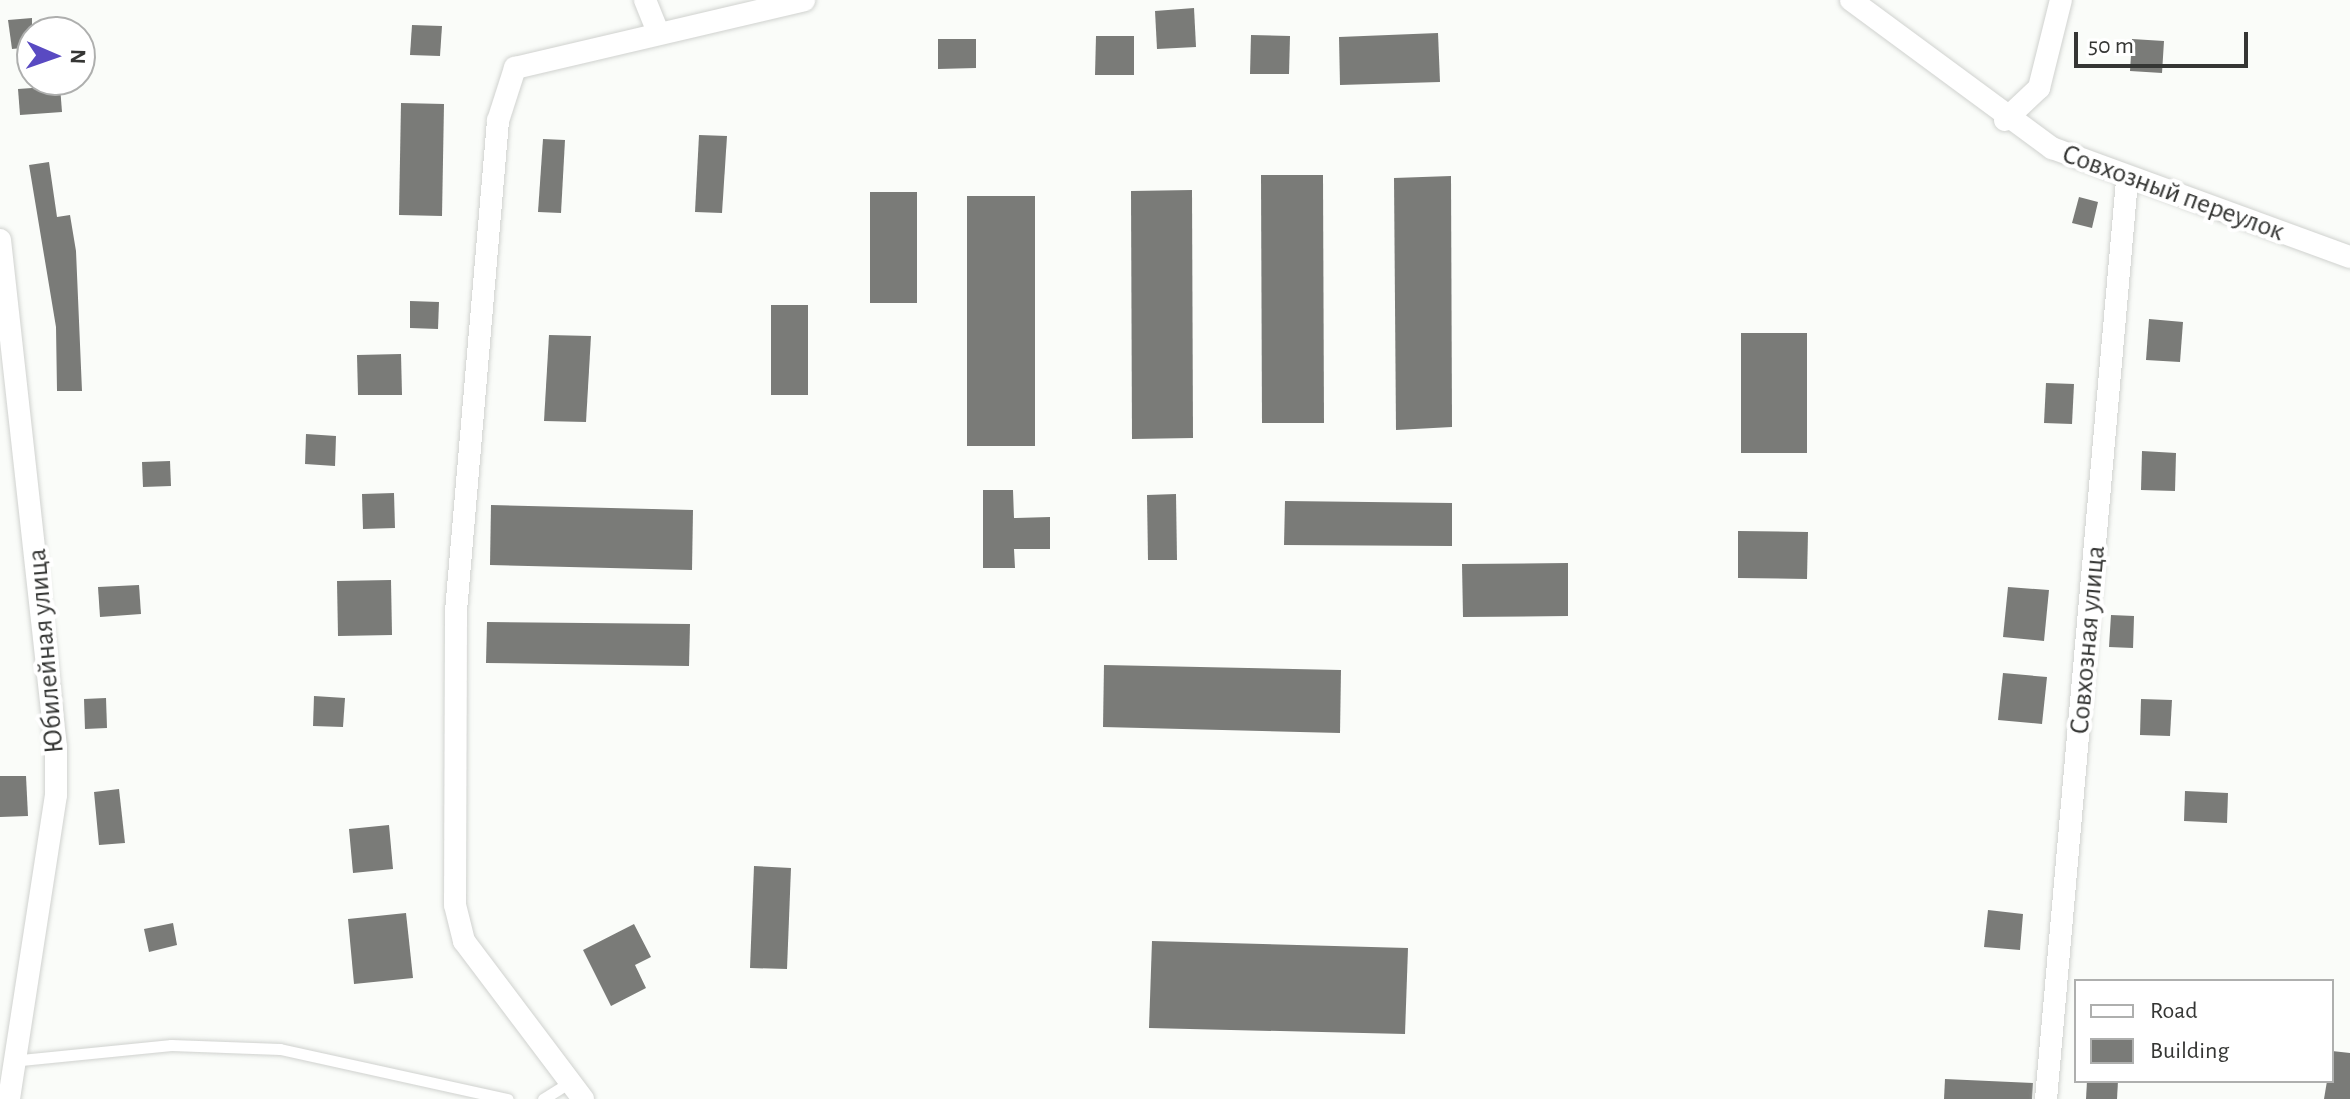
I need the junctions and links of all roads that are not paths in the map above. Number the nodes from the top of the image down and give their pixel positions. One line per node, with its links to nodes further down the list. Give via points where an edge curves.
1 (645, 0): 5 (street)
2 (804, 0): 5 (street)
3 (1851, 0): 6 (street, Совхозный переулок)
4 (2061, 0): 6 (street, via 2039,88)
5 (658, 33): 11 (street, via 515,68 498,121 469,397 456,611 455,905 464,941)
6 (2005, 120): 7 (street, Совхозный переулок)
7 (2127, 181): 9 (street, Совхозный переулок); 15 (street, Совхозная улица)
8 (0, 240): 10 (street, Юбилейная улица, via 56,747 54,810)
9 (2350, 257)
10 (6, 1061): 12 (street, Юбилейная улица); 13 (lane, via 171,1045 280,1049)
11 (575, 1092): 14 (lane)
12 (9, 1099)
13 (508, 1099)
14 (543, 1099)
15 (2046, 1099)

